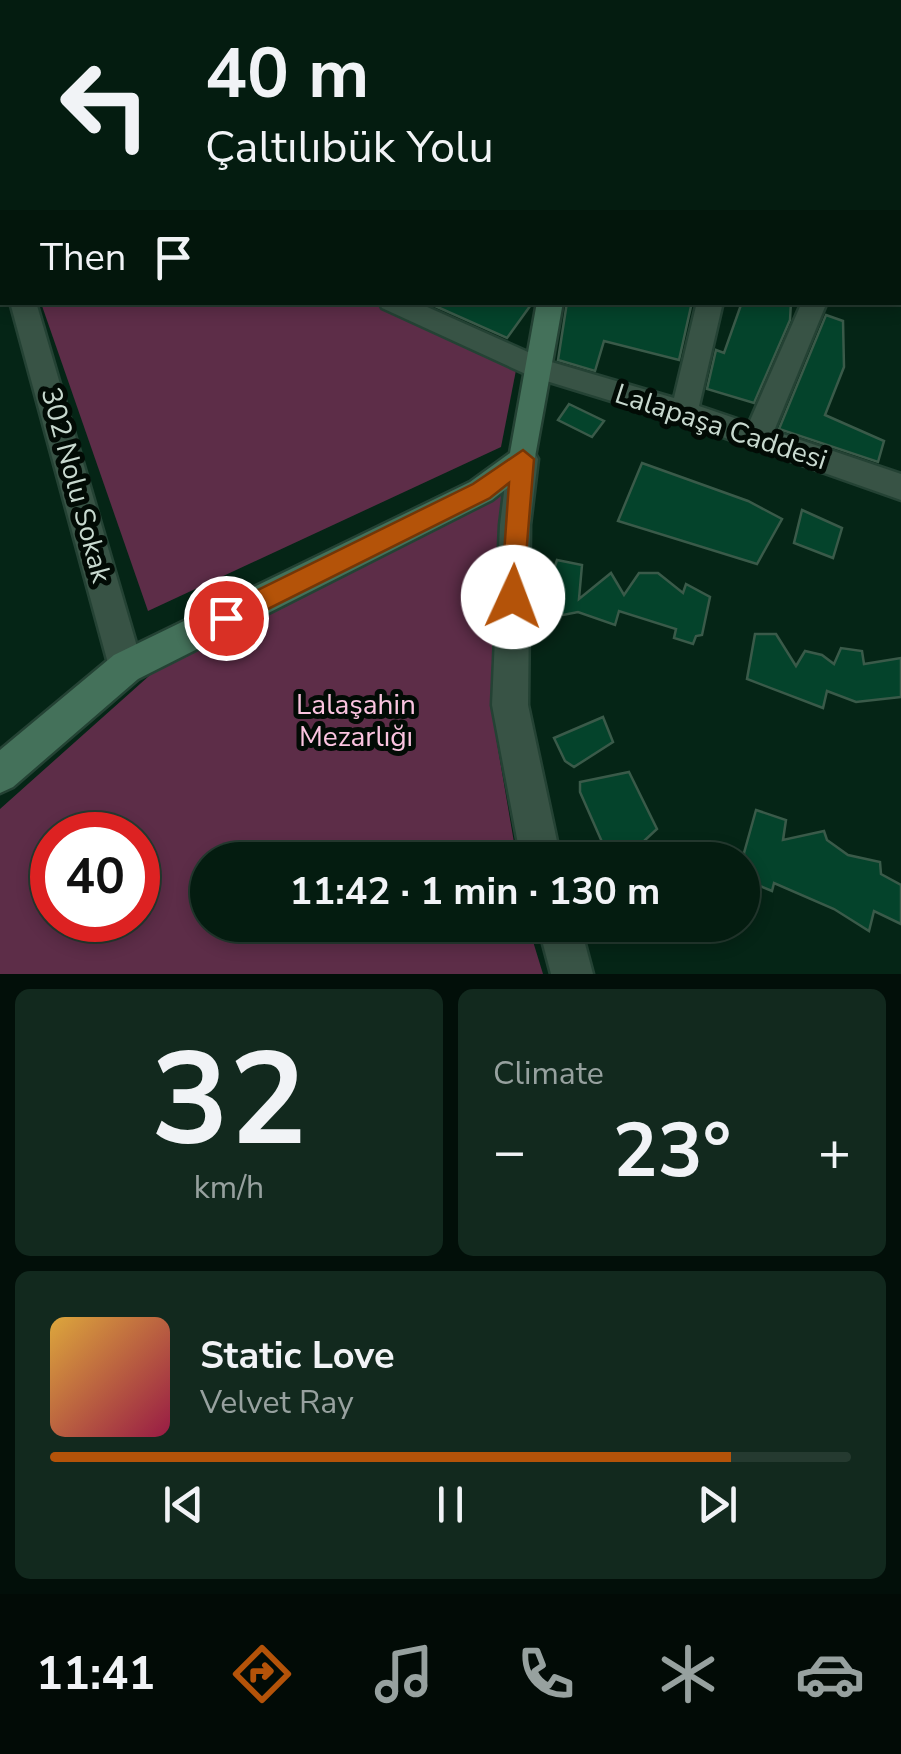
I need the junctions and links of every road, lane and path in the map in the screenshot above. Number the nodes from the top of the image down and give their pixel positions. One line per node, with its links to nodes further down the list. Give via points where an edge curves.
1 (24, 305): 11 (street, 302 Nolu Sokak)
2 (399, 305): 6 (street, Lalapaşa Caddesi)
3 (550, 305): 6 (main road)
4 (709, 305): 7 (street)
5 (814, 305): 8 (street)
6 (540, 369): 7 (street, Lalapaşa Caddesi); 9 (main road)
7 (684, 412): 8 (street, Lalapaşa Caddesi)
8 (757, 437): 10 (street, Lalapaşa Caddesi)
9 (523, 459): 11 (main road, via 482,491); 13 (street, via 510,705)
10 (901, 487)
11 (126, 667): 12 (main road)
12 (0, 774)
13 (538, 842)
14 (564, 942): 15 (street)
15 (572, 974)

